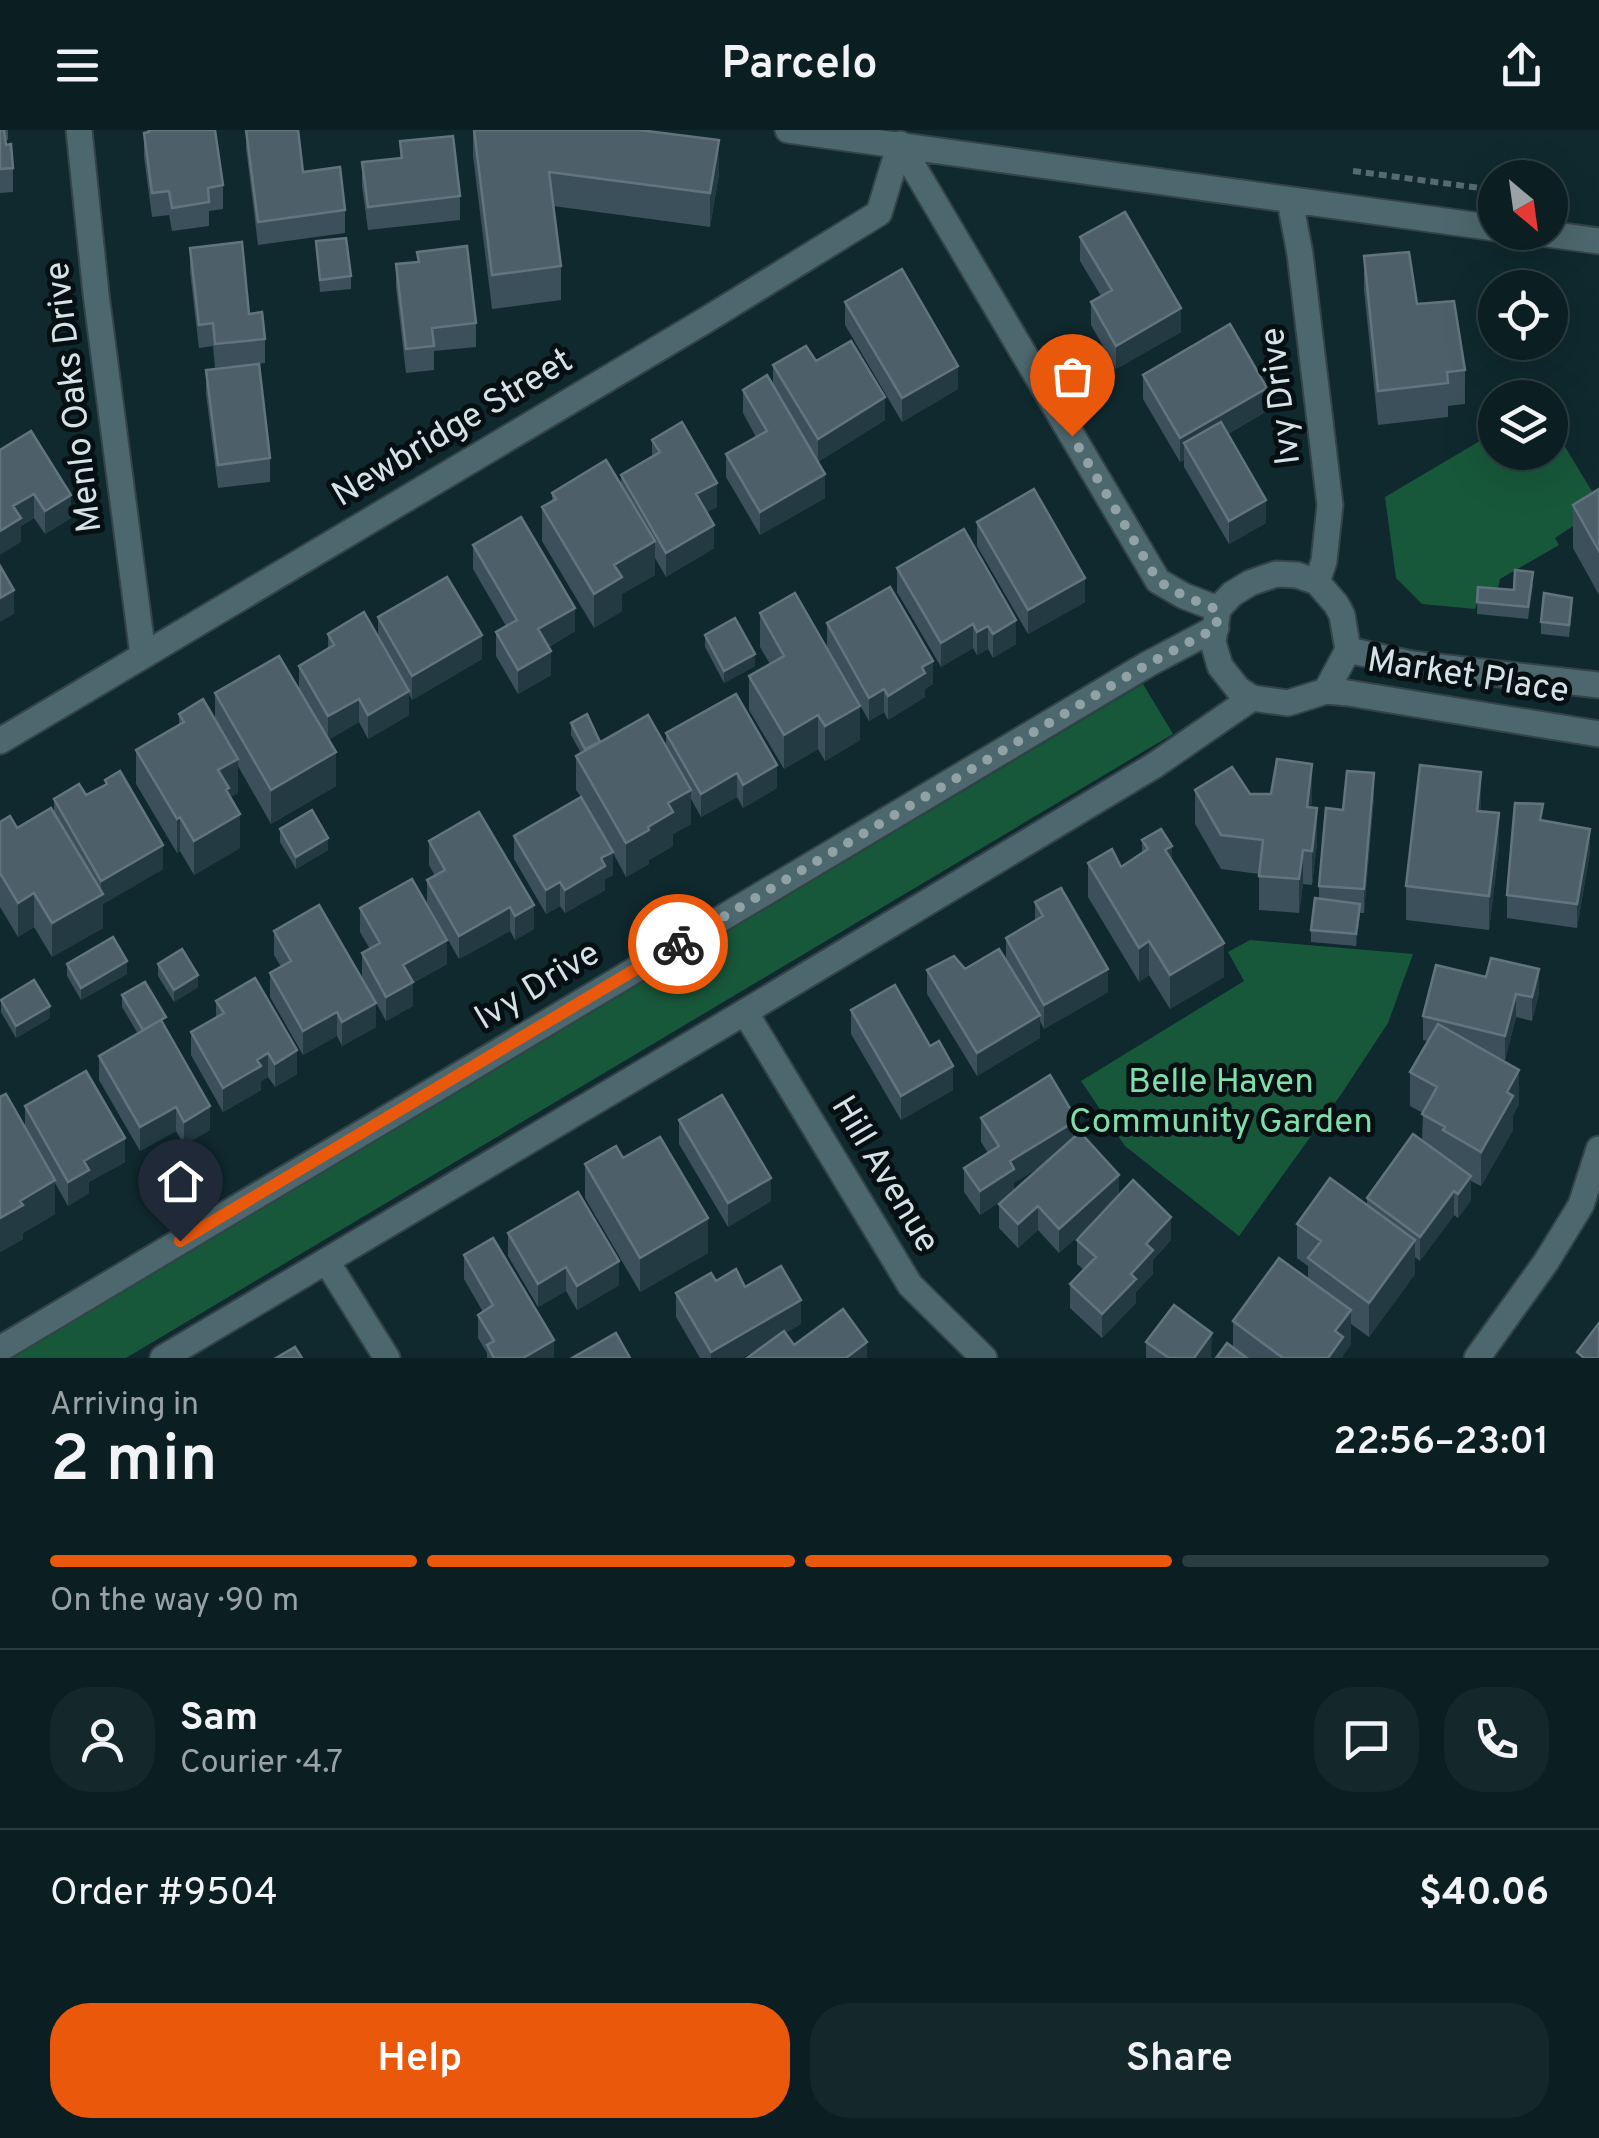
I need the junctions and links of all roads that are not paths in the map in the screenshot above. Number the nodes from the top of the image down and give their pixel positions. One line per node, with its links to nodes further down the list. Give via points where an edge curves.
1 (79, 130): 11 (street, Menlo Oaks Drive)
2 (788, 130): 3 (street)
3 (900, 144): 4 (street); 9 (street, via 1158,581); 11 (street, Newbridge Street, via 880,213)
4 (1290, 200): 5 (street); 8 (street, Ivy Drive, via 1330,505)
5 (1478, 226)
6 (1568, 236): 7 (street)
7 (1599, 240)
8 (1318, 582): 9 (street, via 1276,574 1250,583 1232,594); 10 (street, via 1342,615)
9 (1217, 618): 14 (street, via 1213,642 1220,666); 21 (street, Ivy Drive)
10 (1348, 650): 12 (street, Market Place, via 1412,664); 13 (street)
11 (143, 655): 16 (street, Newbridge Street)
12 (1599, 685)
13 (1326, 691): 14 (street, via 1288,702); 15 (street, Market Place)
14 (1252, 698): 17 (street, via 1155,765)
15 (1599, 734)
16 (0, 740)
17 (745, 1012): 20 (street); 24 (street, Hill Avenue, via 910,1285)
18 (1599, 1149): 19 (street)
19 (1590, 1210): 25 (street)
20 (327, 1262): 22 (street); 23 (street)
21 (0, 1348)
22 (163, 1358)
23 (387, 1358)
24 (984, 1358)
25 (1476, 1358)

